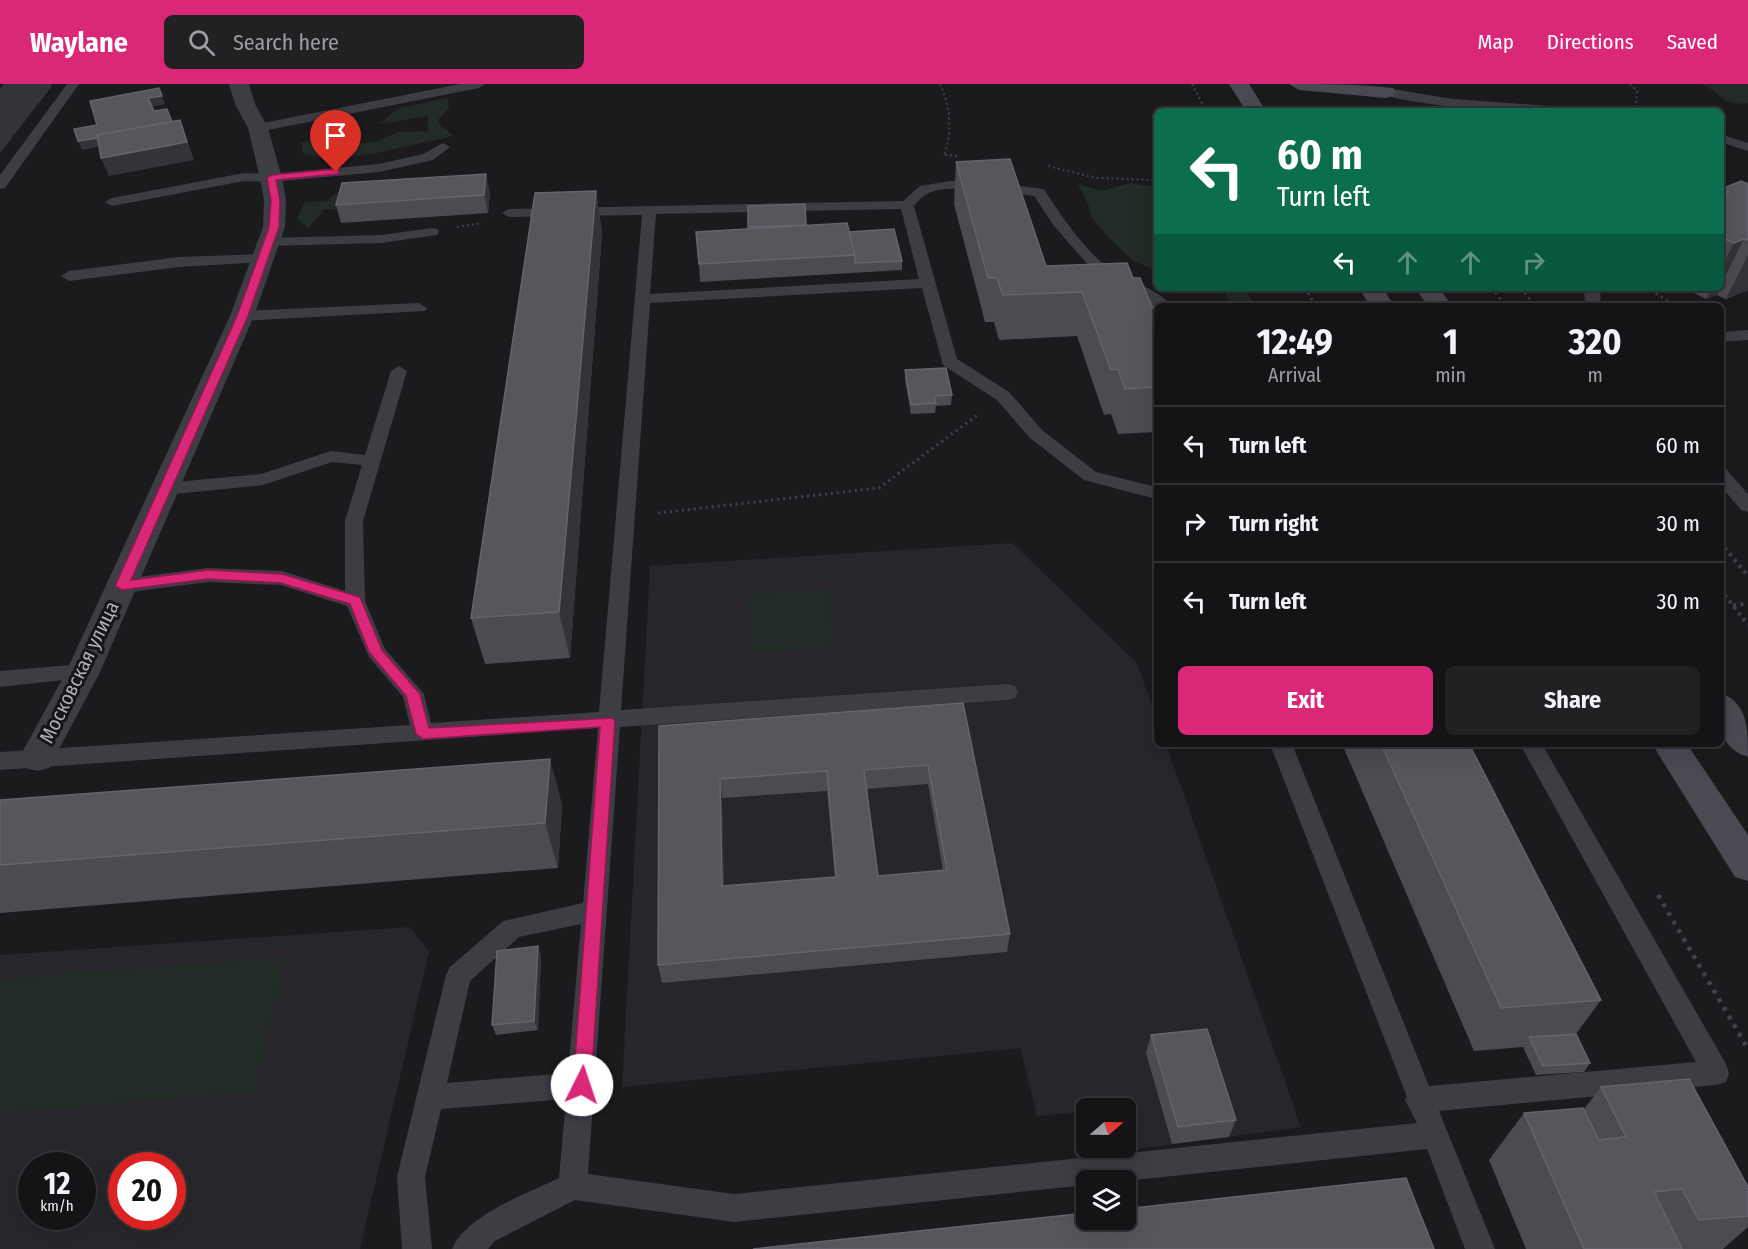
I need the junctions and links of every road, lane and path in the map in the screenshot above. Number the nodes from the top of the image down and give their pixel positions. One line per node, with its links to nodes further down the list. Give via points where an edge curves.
1 (73, 84): 23 (lane)
2 (239, 84): 15 (street, Московская улица)
3 (940, 84): 22 (path, via 948,102 945,155)
4 (1192, 84): 11 (path)
5 (1239, 84): 12 (street)
6 (1290, 84): 10 (street)
7 (1630, 84): 14 (path, via 1637,91 1636,105)
8 (476, 85): 15 (lane)
9 (1386, 92): 10 (street); 13 (lane, via 1453,104)
10 (1300, 93)
11 (1204, 108)
12 (1254, 108)
13 (1516, 108)
14 (1640, 108)
15 (258, 129): 20 (street, Московская улица)
16 (1724, 139): 18 (lane)
17 (443, 147): 20 (lane, via 428,157 389,166)
18 (1748, 147)
19 (1054, 167): 21 (path, via 1096,178)
20 (271, 178): 24 (lane, via 244,177); 29 (street, Московская улица, via 274,227)
21 (1154, 180)
22 (925, 182): 25 (lane); 35 (lane, via 1039,192 1046,207 1104,271)
23 (0, 185)
24 (112, 202)
25 (907, 205): 26 (lane); 31 (lane)
26 (649, 211): 27 (lane, via 535,219); 34 (lane)
27 (509, 213): 28 (path, via 481,223)
28 (432, 232): 29 (lane)
29 (265, 251): 30 (lane); 39 (street, Московская улица)
30 (69, 276)
31 (928, 283): 34 (lane); 43 (lane, via 949,362)
32 (1523, 291): 36 (path)
33 (1650, 291): 37 (path)
34 (641, 299): 49 (lane)
35 (1159, 303)
36 (1533, 303)
37 (1672, 303)
38 (419, 308): 39 (lane)
39 (242, 316): 46 (street, Московская улица)
40 (1748, 335): 41 (lane)
41 (1724, 337)
42 (399, 371): 44 (lane)
43 (1003, 396): 47 (lane, via 1036,434 1090,476); 49 (path, via 879,488)
44 (370, 461): 46 (lane, via 331,456 263,479); 54 (lane, via 354,521)
45 (1724, 478): 48 (lane)
46 (165, 489): 52 (street, Московская улица)
47 (1154, 493)
48 (1748, 506)
49 (624, 517): 62 (lane)
50 (1724, 547): 51 (path)
51 (1748, 576)
52 (122, 586): 54 (lane, via 208,575 282,578); 58 (street, Московская улица)
53 (1724, 594): 56 (path)
54 (355, 601): 63 (lane, via 376,652 413,694)
55 (1748, 604): 56 (path)
56 (1733, 605): 57 (path)
57 (1748, 625)
58 (83, 672): 59 (lane); 68 (street, Московская улица)
59 (0, 679)
60 (1007, 692): 62 (lane)
61 (1724, 711): 64 (street)
62 (608, 722): 63 (lane); 71 (lane)
63 (423, 734): 68 (lane)
64 (1748, 744)
65 (1282, 747): 74 (lane)
66 (1533, 747): 74 (lane, via 1716,1073)
67 (1671, 747): 70 (street)
68 (37, 758): 69 (lane)
69 (0, 761)
70 (1748, 866)
71 (594, 911): 72 (lane); 73 (lane, via 512,928 459,975)
72 (582, 1085): 73 (lane); 76 (lane)
73 (430, 1097): 77 (lane, via 411,1177)
74 (1419, 1100): 75 (lane)
75 (1433, 1135): 76 (lane, via 734,1208); 79 (lane)
76 (573, 1186): 78 (lane, via 485,1231)
77 (417, 1249)
78 (467, 1249)
79 (1480, 1249)

